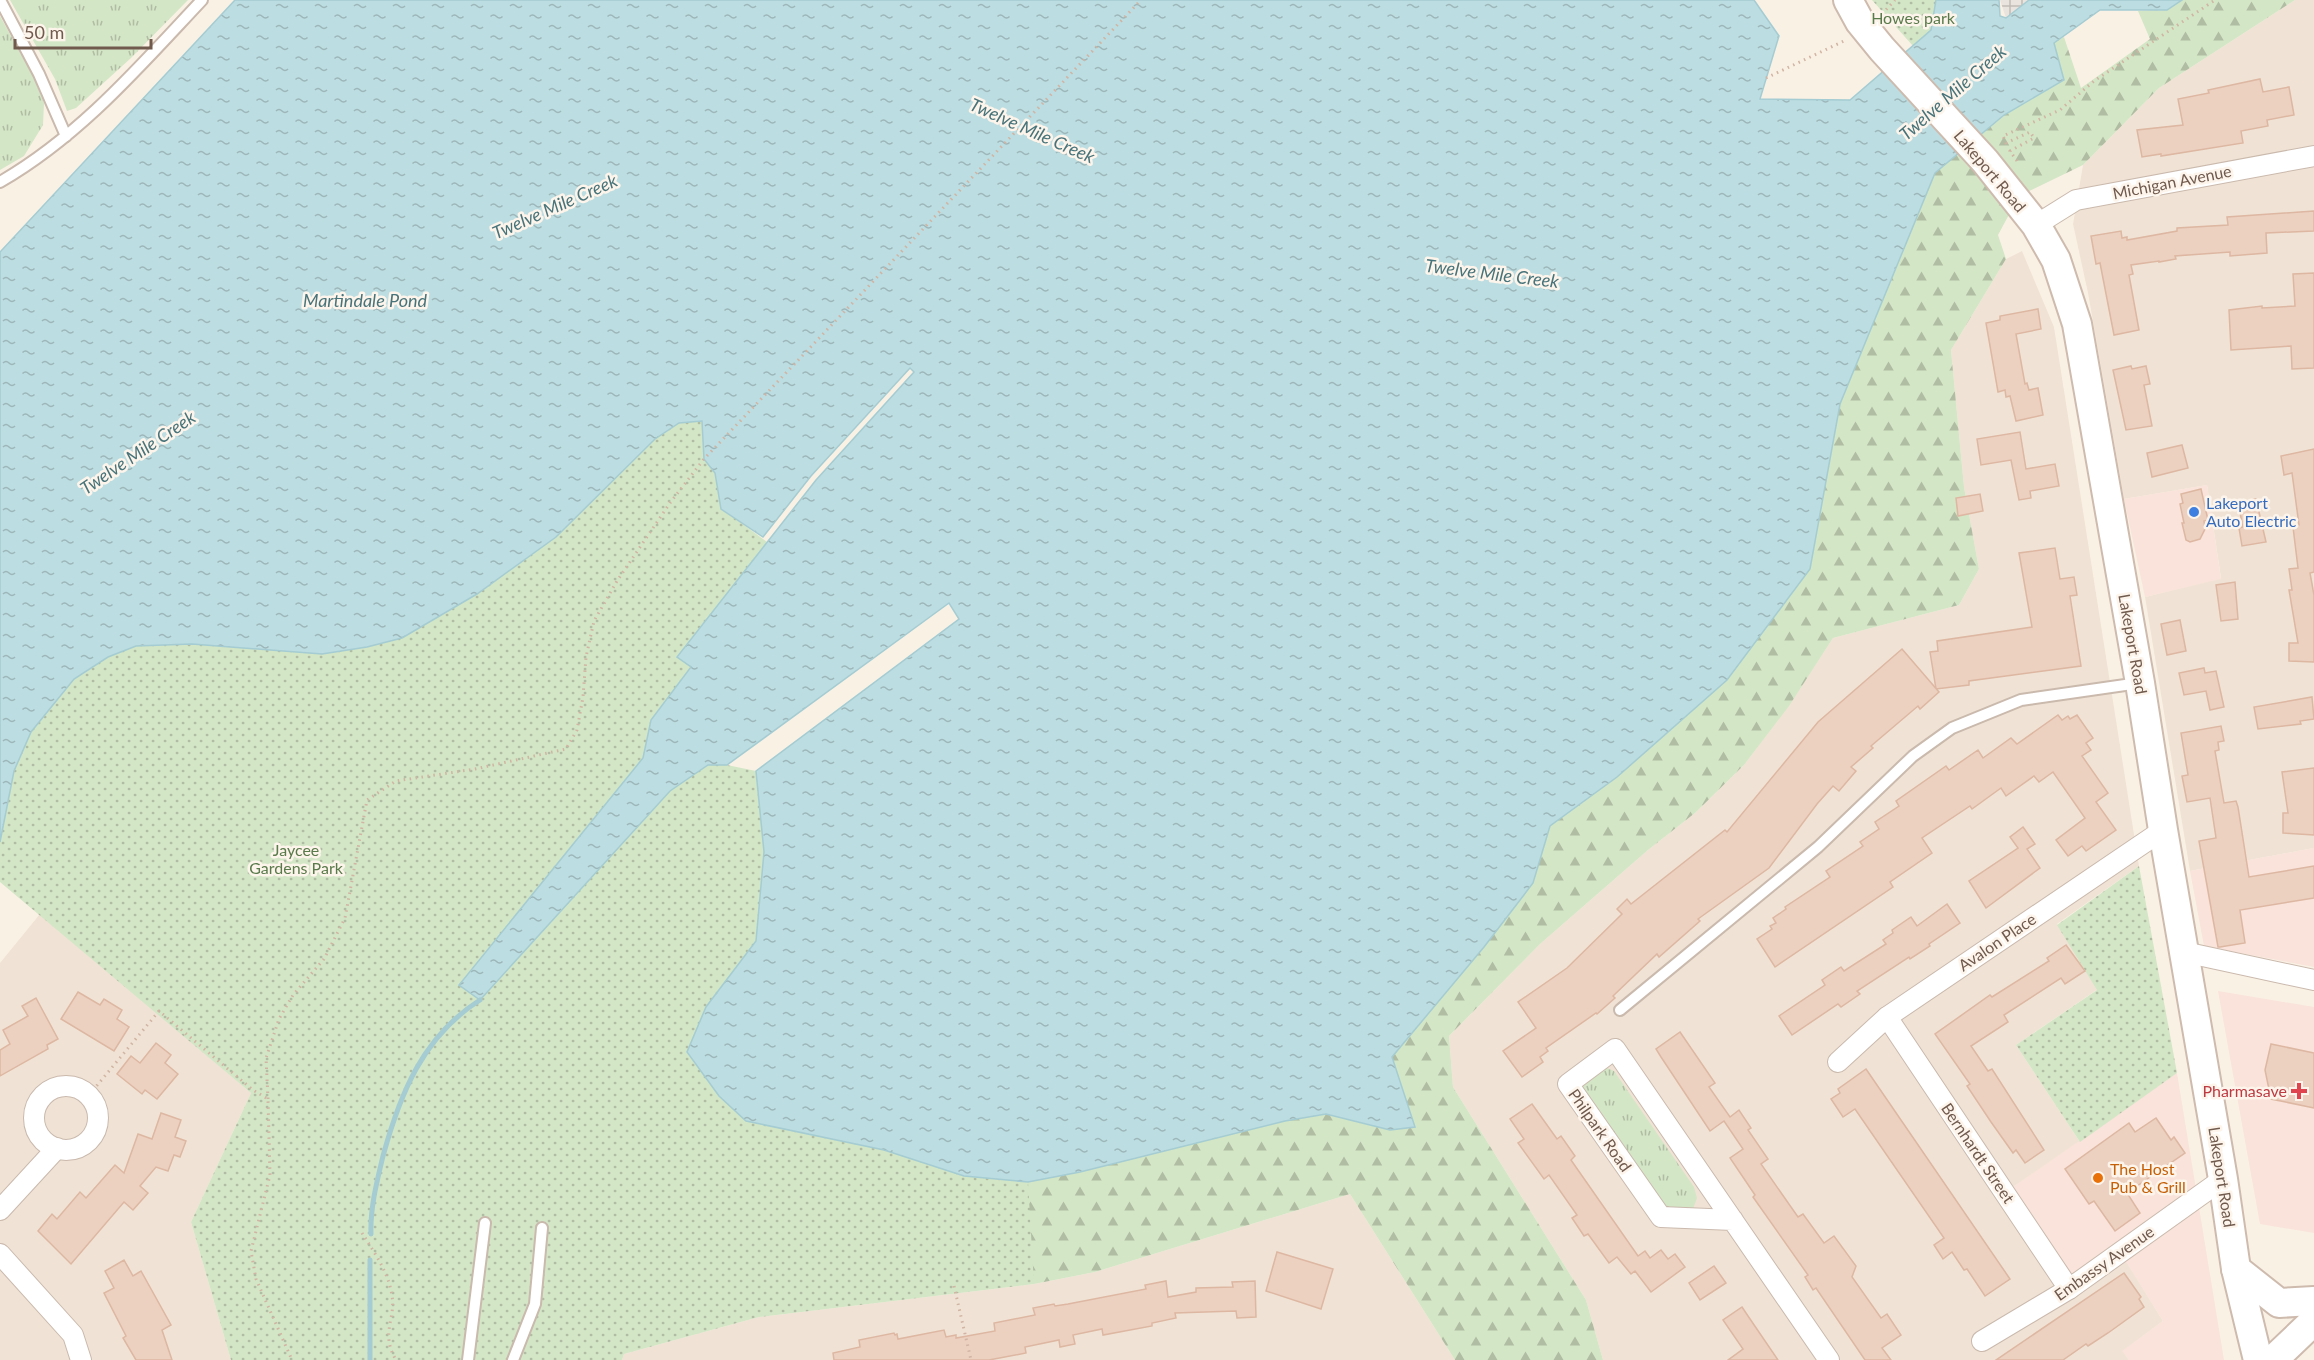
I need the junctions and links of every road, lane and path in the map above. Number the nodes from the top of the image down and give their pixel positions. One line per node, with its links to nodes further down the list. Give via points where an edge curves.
1 (0, 0): 9 (lane)
2 (202, 0): 9 (lane, via 99,109)
3 (1141, 0): 22 (path, via 704,459 670,503 594,621 577,730 566,749 396,781 367,800 345,918 324,959 293,995 279,1019 266,1058)
4 (1848, 0): 7 (main road, Lakeport Road)
5 (1896, 0): 7 (path)
6 (2215, 0): 11 (path, via 2094,81 2060,110 2003,136 2006,143 2030,132 2034,138 2010,151)
7 (1874, 40): 8 (path); 13 (main road, Lakeport Road, via 1984,161)
8 (1766, 78)
9 (66, 136): 12 (lane)
10 (2314, 156): 13 (street, Michigan Avenue, via 2076,200)
11 (2021, 167)
12 (0, 182)
13 (2036, 225): 14 (main road, Lakeport Road, via 2056,260 2077,324)
14 (2140, 682): 15 (main road, Lakeport Road); 18 (lane, via 2021,700 1952,728 1913,756 1818,848)
15 (2163, 830): 16 (main road, Lakeport Road); 19 (street, Avalon Place)
16 (2184, 952): 17 (street); 24 (main road, Lakeport Road)
17 (2314, 980)
18 (1620, 1010)
19 (1887, 1017): 20 (street, Avalon Place); 33 (street, Bernhardt Street)
20 (1838, 1062)
21 (89, 1095): 22 (path, via 159,1011); 23 (street, via 98,1114 94,1134 78,1148); 23 (street, via 70,1086 60,1087 42,1097 36,1106 40,1137)
22 (268, 1099): 38 (path, via 270,1175 251,1251 256,1280)
23 (57, 1149): 25 (street)
24 (2223, 1179): 31 (main road, Lakeport Road); 33 (street, Embassy Avenue)
25 (0, 1210)
26 (1733, 1220): 26 (street, Philpark Road, via 1615,1049 1568,1084 1660,1216); 43 (street, Philpark Road)
27 (485, 1223): 40 (lane)
28 (542, 1228): 41 (lane, via 536,1304)
29 (362, 1233): 39 (path, via 381,1263 393,1298 387,1332)
30 (0, 1254): 37 (street, via 73,1335)
31 (2236, 1269): 34 (main road, via 2279,1303); 44 (main road, Lakeport Road)
32 (954, 1286): 42 (path)
33 (2069, 1289): 36 (street, Embassy Avenue)
34 (2314, 1301)
35 (2314, 1321): 45 (main road)
36 (1982, 1341)
37 (81, 1360)
38 (292, 1360)
39 (396, 1360)
40 (468, 1360)
41 (513, 1360)
42 (971, 1360)
43 (1829, 1360)
44 (2258, 1360)
45 (2273, 1360)

